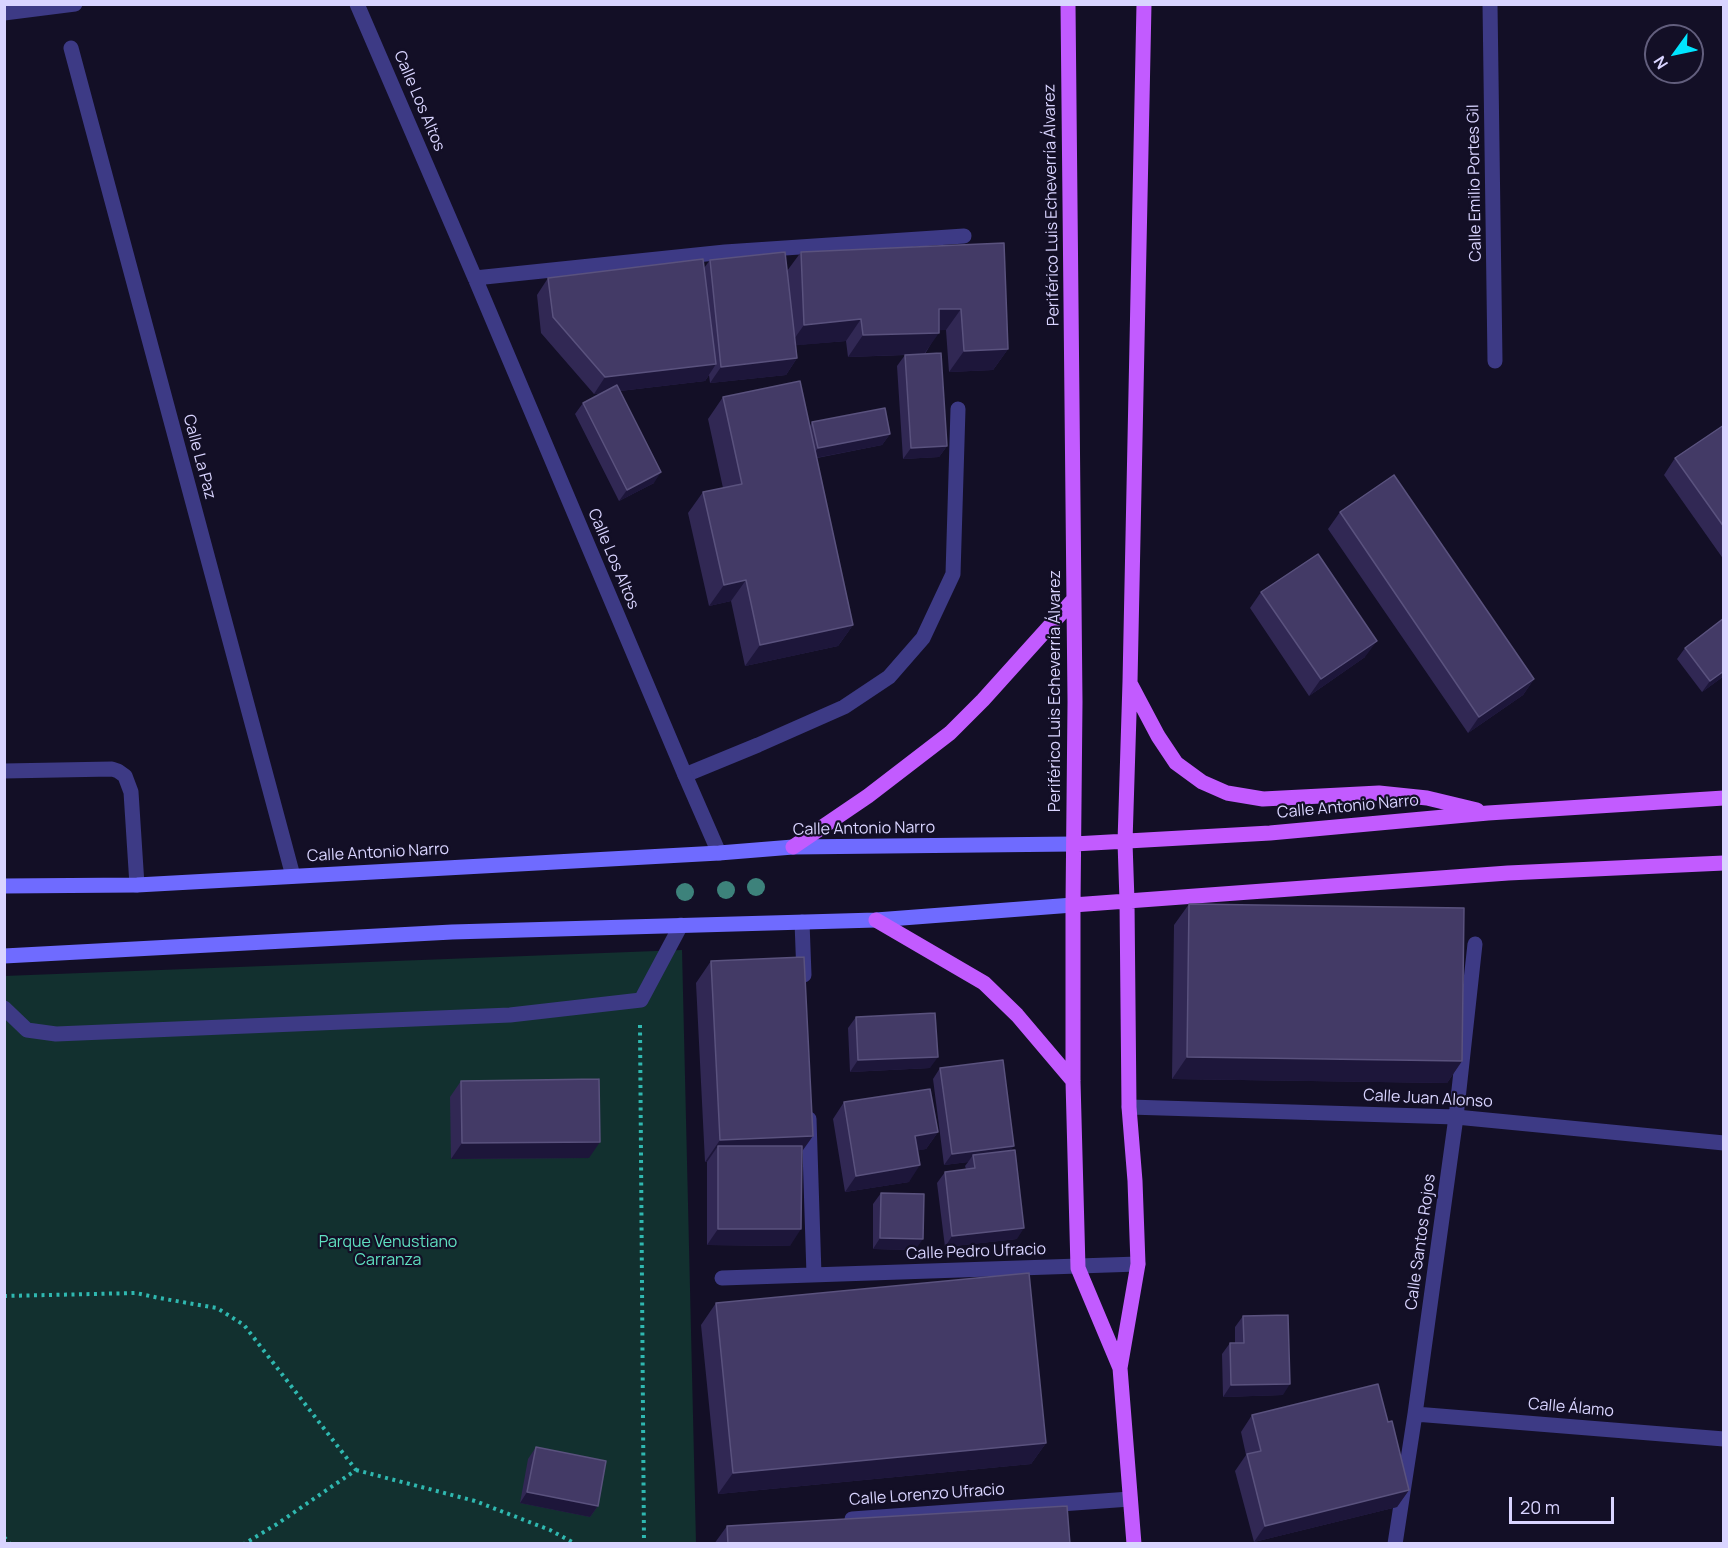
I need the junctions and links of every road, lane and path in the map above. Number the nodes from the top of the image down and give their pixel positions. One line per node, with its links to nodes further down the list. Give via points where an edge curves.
1 (75, 4): 6 (street)
2 (357, 4): 9 (street, Calle Los Altos)
3 (1068, 4): 12 (main road, Periférico Luis Echeverría Álvarez)
4 (1144, 4): 13 (main road, Periférico Luis Echeverría Álvarez)
5 (1490, 4): 10 (street, Calle Emilio Portes Gil)
6 (4, 13)
7 (71, 48): 23 (street, Calle La Paz)
8 (964, 236): 9 (street, via 725,252)
9 (475, 278): 15 (street, Calle Los Altos)
10 (1495, 361)
11 (958, 409): 15 (street, via 953,574 922,638 889,677 844,707)
12 (1074, 599): 19 (main road, Periférico Luis Echeverría Álvarez); 20 (main road, via 950,733)
13 (1130, 682): 17 (main road, via 1176,763 1202,783 1227,793 1263,799 1378,793 1427,798); 18 (main road, Periférico Luis Echeverría Álvarez)
14 (4, 771): 24 (street, via 112,769 125,776 131,792)
15 (685, 775): 21 (street, Calle Los Altos)
16 (1724, 798): 17 (main road, Calle Antonio Narro)
17 (1488, 813): 18 (main road, Calle Antonio Narro)
18 (1125, 842): 19 (main road, Calle Antonio Narro); 26 (main road, Periférico Luis Echeverría Álvarez)
19 (1074, 844): 20 (main road, Calle Antonio Narro); 27 (main road, Periférico Luis Echeverría Álvarez)
20 (793, 847): 21 (main road, Calle Antonio Narro)
21 (719, 853): 23 (main road, Calle Antonio Narro)
22 (1724, 863): 26 (main road, via 1508,873)
23 (293, 876): 24 (main road, Calle Antonio Narro)
24 (137, 885): 25 (main road, Calle Antonio Narro)
25 (4, 886)
26 (1127, 900): 27 (main road); 38 (main road, Periférico Luis Echeverría Álvarez)
27 (1073, 905): 28 (main road); 36 (main road, Periférico Luis Echeverría Álvarez)
28 (876, 920): 29 (main road); 36 (main road, via 984,983)
29 (801, 921): 30 (main road); 33 (street)
30 (681, 925): 32 (main road, via 452,932); 34 (street)
31 (1475, 944): 39 (street, Calle Santos Rojos)
32 (4, 956)
33 (804, 990)
34 (641, 1000): 35 (street, via 510,1015 56,1034 27,1030); 56 (path)
35 (4, 1008)
36 (1073, 1081): 42 (main road, Periférico Luis Echeverría Álvarez)
37 (809, 1105): 43 (street)
38 (1129, 1107): 39 (street, Calle Juan Alonso); 41 (main road, Periférico Luis Echeverría Álvarez)
39 (1456, 1117): 40 (street, Calle Juan Alonso); 47 (street, Calle Santos Rojos)
40 (1724, 1143)
41 (1138, 1264): 42 (street, Calle Pedro Ufracio); 46 (main road, Periférico Luis Echeverría Álvarez)
42 (1078, 1268): 43 (street, Calle Pedro Ufracio); 46 (main road, Periférico Luis Echeverría Álvarez)
43 (814, 1275): 44 (street, Calle Pedro Ufracio)
44 (722, 1278)
45 (4, 1296): 49 (path, via 136,1293 217,1308 243,1325)
46 (1120, 1368): 50 (main road, Periférico Luis Echeverría Álvarez)
47 (1415, 1414): 48 (street, Calle Álamo); 58 (street, Calle Santos Rojos)
48 (1724, 1439)
49 (356, 1470): 54 (path); 55 (path, via 475,1501)
50 (1131, 1499): 51 (street, Calle Lorenzo Ufracio); 57 (main road, Periférico Luis Echeverría Álvarez)
51 (841, 1519)
52 (4, 1537): 53 (path)
53 (10, 1544)
54 (244, 1544)
55 (576, 1544)
56 (644, 1544)
57 (1134, 1544)
58 (1395, 1544)

